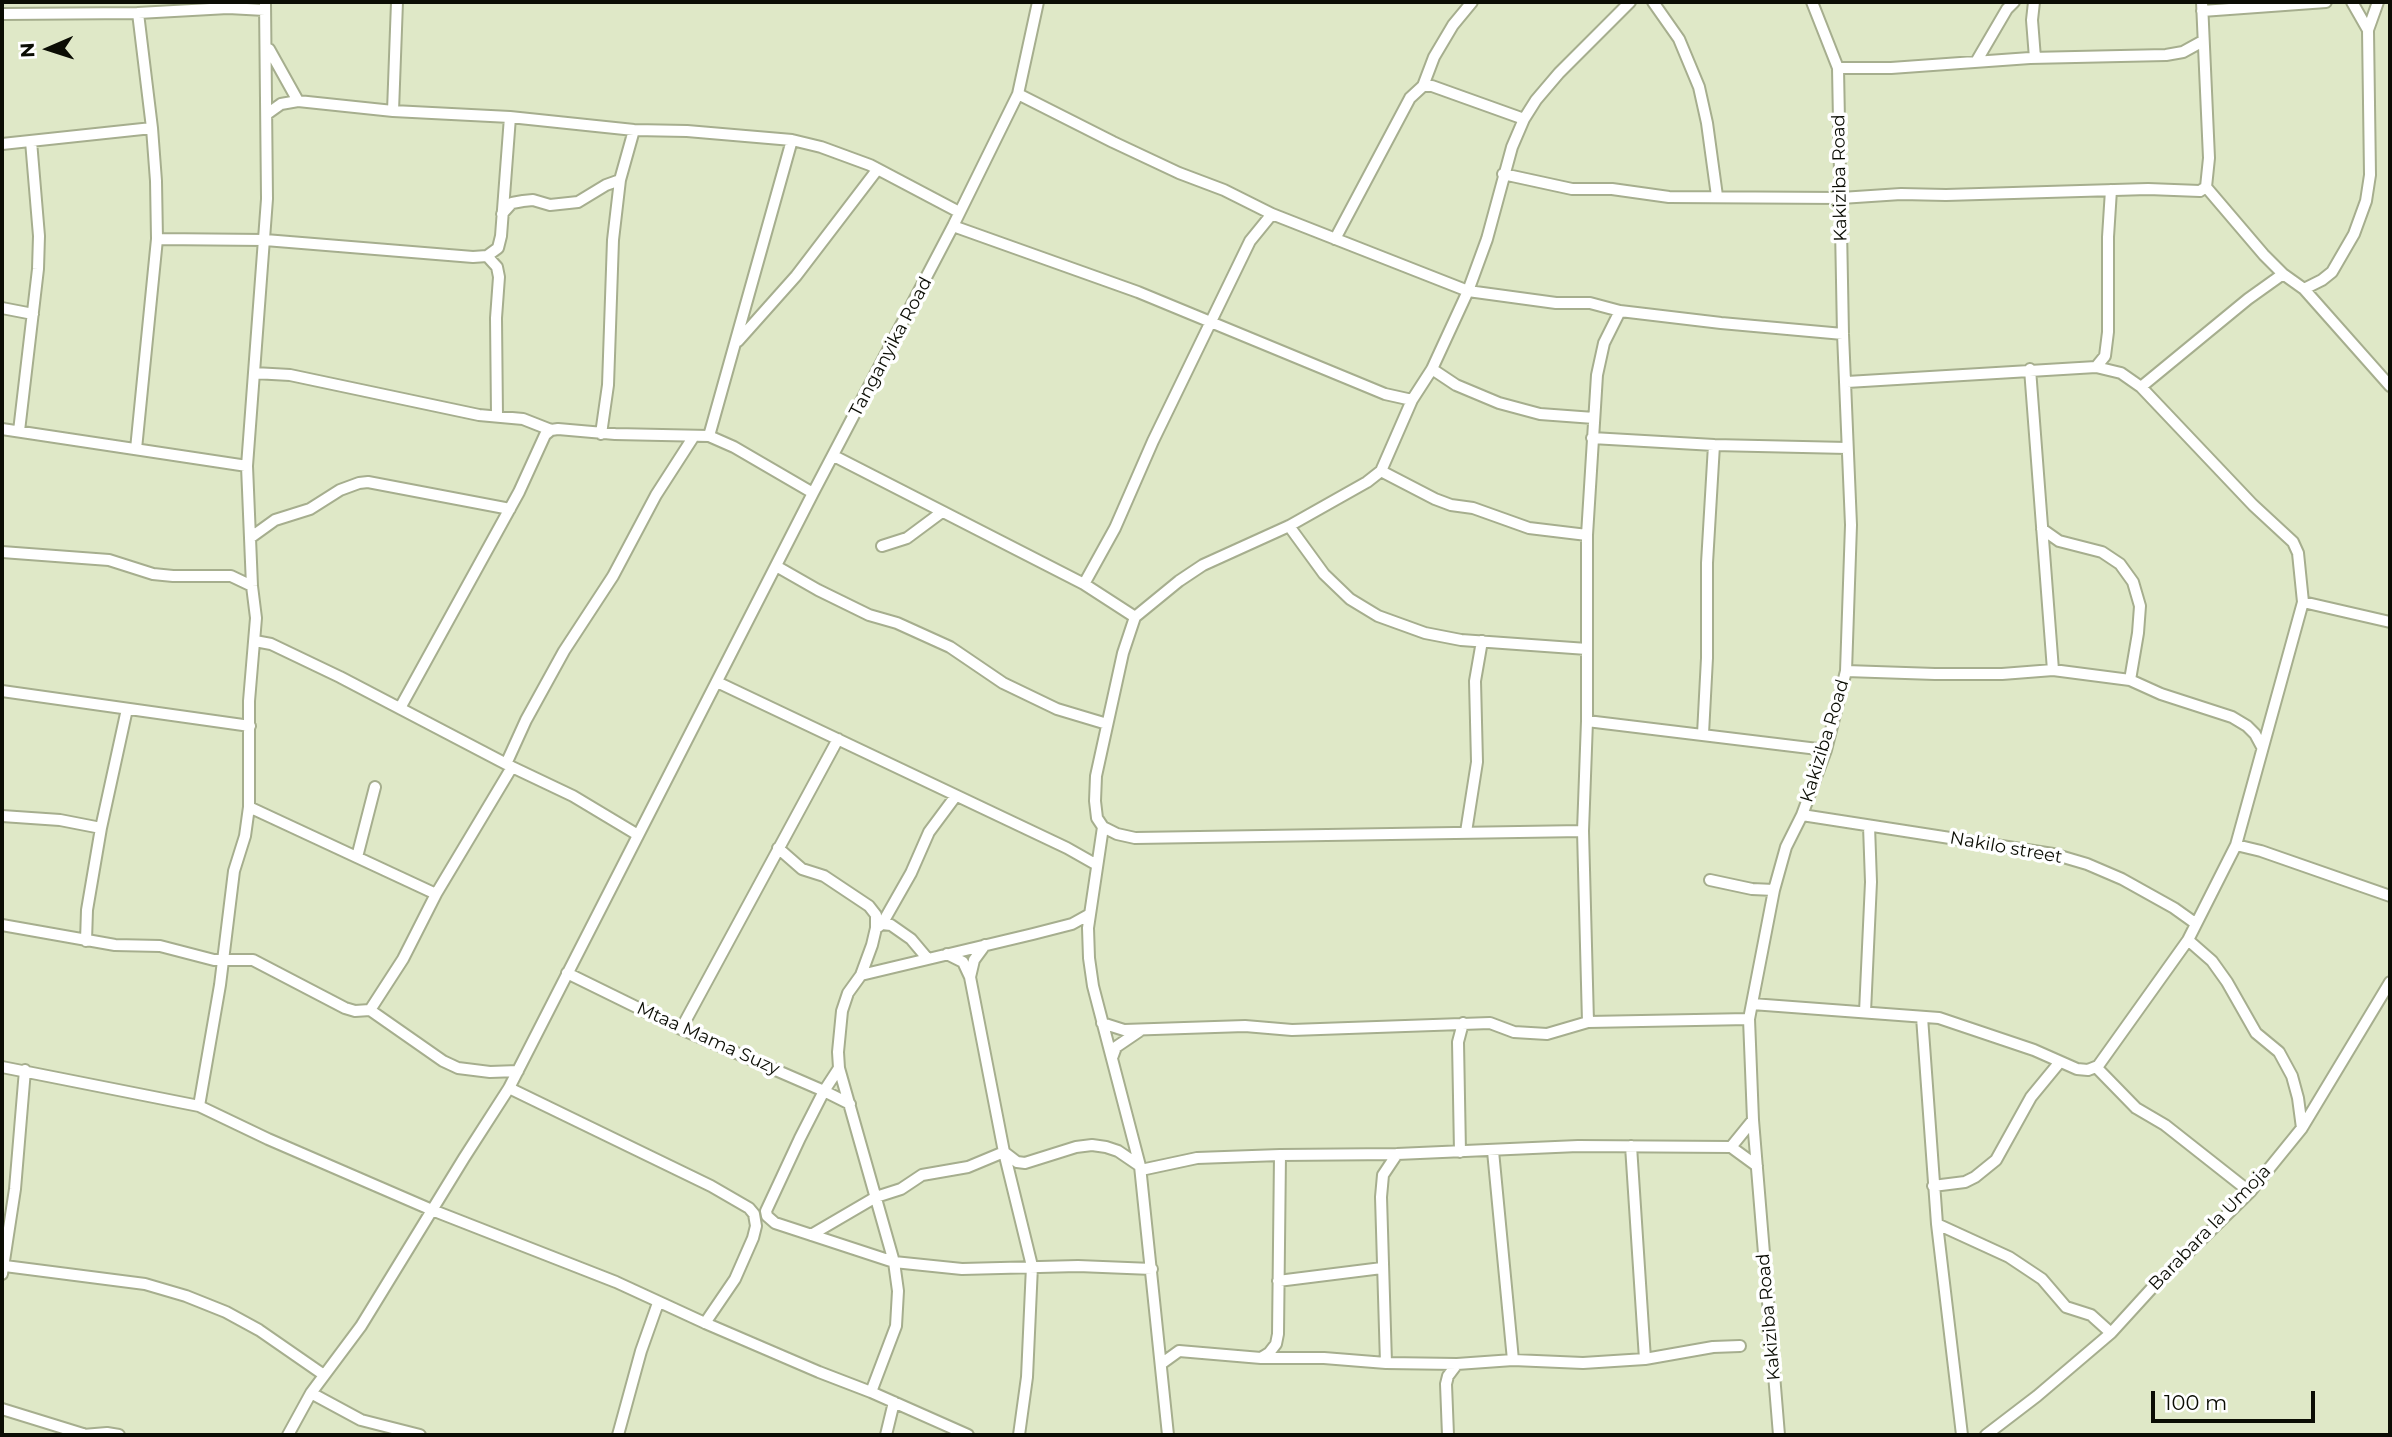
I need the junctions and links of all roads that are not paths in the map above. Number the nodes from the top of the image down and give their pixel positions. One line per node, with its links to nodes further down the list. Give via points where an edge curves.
1 (397, 2): 25 (street)
2 (1038, 2): 23 (street, Tanganyika Road)
3 (1472, 2): 22 (street, via 1434,57)
4 (1630, 2): 28 (street, via 1559,73)
5 (1654, 2): 39 (street, via 1679,39 1699,87)
6 (1812, 2): 21 (street, Kakiziba Road)
7 (2014, 2): 20 (street)
8 (2034, 2): 19 (street)
9 (2326, 2): 13 (street)
10 (2351, 2): 16 (street)
11 (2378, 2): 16 (street)
12 (265, 6): 14 (street); 17 (street)
13 (2202, 6): 18 (street)
14 (138, 13): 15 (street); 29 (street)
15 (2, 14)
16 (2368, 30): 50 (street, via 2370,175 2366,201 2332,272)
17 (266, 41): 24 (street); 26 (street)
18 (2203, 41): 19 (street, via 2166,55); 37 (street, via 2209,158)
19 (2035, 58): 20 (street)
20 (1976, 62): 21 (street)
21 (1838, 68): 40 (street, Kakiziba Road)
22 (1423, 86): 28 (street); 46 (street, via 1410,98)
23 (1018, 94): 41 (street, Tanganyika Road); 43 (street)
24 (298, 101): 25 (street); 26 (street, via 281,104)
25 (393, 111): 27 (street)
26 (267, 114): 47 (street)
27 (510, 117): 30 (street); 42 (street)
28 (1524, 119): 35 (street)
29 (152, 128): 32 (street); 45 (street)
30 (634, 130): 31 (street); 36 (street)
31 (792, 140): 34 (street, via 841,153); 57 (street)
32 (31, 141): 33 (street); 54 (street, via 39,236)
33 (2, 144)
34 (877, 170): 41 (street); 57 (street, via 796,276)
35 (1503, 174): 39 (street, via 1572,188 1669,197); 51 (street)
36 (620, 180): 42 (street, via 578,202 550,205 523,201 512,203); 71 (street)
37 (2206, 187): 38 (street, via 2192,192); 49 (street)
38 (2110, 190): 40 (street); 58 (street, via 2108,332 2105,355)
39 (1717, 196): 40 (street)
40 (1841, 198): 56 (street, Kakiziba Road)
41 (959, 212): 44 (street, Tanganyika Road)
42 (502, 214): 48 (street, via 498,248)
43 (1272, 214): 46 (street); 55 (street, via 1250,241)
44 (953, 226): 55 (street, via 1138,292); 78 (street, Tanganyika Road)
45 (157, 239): 47 (street); 77 (street)
46 (1335, 239): 51 (street)
47 (265, 240): 48 (street); 61 (street)
48 (487, 256): 66 (street, via 499,277)
49 (2283, 274): 50 (street); 64 (street)
50 (2304, 289): 63 (street)
51 (1468, 291): 53 (street, via 1590,303); 59 (street)
52 (2, 309): 54 (street)
53 (1620, 311): 56 (street); 67 (street, via 1604,343)
54 (33, 314): 70 (street)
55 (1209, 323): 65 (street, via 1385,394); 91 (street, via 1115,528)
56 (1843, 334): 62 (street, Kakiziba Road)
57 (734, 346): 73 (street)
58 (2096, 366): 60 (street); 64 (street, via 2121,373)
59 (1432, 369): 65 (street); 67 (street, via 1499,403 1540,414)
60 (2030, 369): 62 (street); 85 (street)
61 (254, 373): 66 (street, via 290,375); 79 (street)
62 (1847, 382): 76 (street, Kakiziba Road)
63 (2390, 386)
64 (2141, 387): 93 (street, via 2293,542)
65 (1412, 400): 80 (street)
66 (497, 416): 69 (street, via 523,419)
67 (1594, 418): 74 (street)
68 (2, 429): 70 (street)
69 (551, 430): 71 (street); 82 (street)
70 (19, 431): 77 (street)
71 (601, 434): 72 (street)
72 (694, 436): 73 (street); 113 (street, via 564,651 526,720)
73 (709, 436): 81 (street)
74 (1592, 438): 75 (street); 86 (street)
75 (1714, 445): 76 (street); 109 (street)
76 (1847, 447): 100 (street, Kakiziba Road, via 1851,525)
77 (136, 449): 79 (street)
78 (834, 456): 81 (street, Tanganyika Road); 83 (street)
79 (247, 466): 87 (street)
80 (1381, 471): 84 (street); 86 (street, via 1451,505 1529,528)
81 (813, 493): 90 (street, Tanganyika Road)
82 (510, 509): 87 (street, via 359,483 310,509 275,520); 104 (street)
83 (942, 512): 88 (street, via 907,538); 91 (street)
84 (1289, 526): 94 (street, via 1203,565); 97 (street, via 1324,574 1350,599 1378,616 1425,633)
85 (2042, 529): 99 (street); 101 (street, via 2059,541 2102,552 2120,564 2133,582 2140,606)
86 (1587, 535): 98 (street)
87 (250, 538): 92 (street)
88 (882, 546)
89 (2, 552): 92 (street, via 109,560 153,574 232,576)
90 (776, 566): 102 (street, Tanganyika Road); 107 (street, via 869,615 950,647 1003,683 1058,709)
91 (1084, 584): 94 (street)
92 (252, 586): 96 (street)
93 (2303, 602): 95 (street); 111 (street)
94 (1135, 617): 107 (street)
95 (2390, 622)
96 (255, 641): 104 (street, via 271,644); 108 (street)
97 (1482, 641): 98 (street); 122 (street, via 1475,681 1477,762)
98 (1587, 649): 106 (street)
99 (2053, 670): 100 (street); 101 (street)
100 (1846, 671): 112 (street, Kakiziba Road)
101 (2130, 680): 111 (street, via 2232,717 2247,726)
102 (717, 682): 110 (street); 124 (street, Tanganyika Road)
103 (2, 691): 105 (street)
104 (400, 708): 113 (street)
105 (127, 709): 108 (street); 121 (street)
106 (1587, 720): 109 (street); 123 (street)
107 (1107, 724): 120 (street, via 1095,801 1097,818)
108 (250, 726): 116 (street)
109 (1703, 734): 112 (street)
110 (838, 739): 115 (street); 126 (street)
111 (2262, 747): 125 (street)
112 (1826, 750): 117 (street, Kakiziba Road)
113 (509, 766): 124 (street, via 573,796); 131 (street)
114 (375, 787): 127 (street)
115 (956, 797): 128 (street); 136 (street, via 929,832)
116 (248, 807): 127 (street); 142 (street)
117 (1802, 815): 119 (street, Nakilo street); 130 (street, Kakiziba Road, via 1786,847)
118 (2, 816): 121 (street)
119 (1869, 826): 134 (street, Nakilo street, via 2053,854 2087,864 2122,878); 149 (street)
120 (1104, 827): 122 (street, via 1135,838); 128 (street)
121 (101, 828): 138 (street)
122 (1465, 831): 123 (street)
123 (1583, 831): 152 (street)
124 (638, 835): 143 (street, Tanganyika Road)
125 (2236, 845): 132 (street); 134 (street)
126 (778, 848): 136 (street, via 802,869 830,880 869,906); 155 (street)
127 (357, 857): 131 (street)
128 (1097, 865): 133 (street)
129 (1710, 880): 130 (street)
130 (1774, 890): 147 (street, Kakiziba Road)
131 (436, 894): 148 (street)
132 (2390, 896)
133 (1090, 914): 139 (street, via 1072,923); 153 (street, via 1088,958)
134 (2195, 923): 137 (street)
135 (2, 925): 138 (street)
136 (879, 926): 141 (street, via 891,925); 144 (street)
137 (2188, 940): 159 (street); 169 (street, via 2212,961 2256,1033 2279,1052 2292,1076)
138 (86, 941): 142 (street, via 160,946)
139 (985, 945): 140 (street); 145 (street, via 974,960)
140 (947, 954): 141 (street); 145 (street, via 962,962)
141 (927, 958): 144 (street)
142 (223, 960): 148 (street, via 253,960 345,1008); 167 (street)
143 (567, 973): 155 (street, Mtaa Mama Suzy); 163 (street, Tanganyika Road)
144 (861, 975): 161 (street, via 842,1011)
145 (970, 977): 173 (street)
146 (2390, 982): 169 (street, Barabara la Umoja)
147 (1752, 1004): 149 (street); 151 (street, Kakiziba Road)
148 (370, 1010): 163 (street, via 458,1069)
149 (1865, 1012): 150 (street)
150 (1922, 1017): 158 (street, via 1939,1018); 179 (street)
151 (1749, 1019): 152 (street); 168 (street, Kakiziba Road)
152 (1588, 1022): 154 (street, via 1547,1034 1514,1032 1490,1023)
153 (1102, 1023): 156 (street); 157 (street)
154 (1463, 1023): 156 (street); 174 (street, via 1458,1042)
155 (681, 1029): 165 (street, Mtaa Mama Suzy)
156 (1141, 1030): 157 (street, via 1116,1047)
157 (1112, 1058): 178 (street)
158 (2059, 1063): 159 (street, via 2077,1069); 179 (street, via 2031,1097 1996,1160 1965,1182)
159 (2096, 1067): 180 (street, via 2136,1108 2165,1125)
160 (2, 1068): 162 (street)
161 (839, 1068): 165 (street); 166 (street)
162 (25, 1070): 167 (street); 189 (street)
163 (518, 1071): 164 (street, Tanganyika Road)
164 (509, 1088): 182 (street, Tanganyika Road); 192 (street, via 749,1208 756,1226 753,1238 735,1279)
165 (824, 1091): 166 (street, Mtaa Mama Suzy); 184 (street, via 766,1211 775,1223)
166 (850, 1104): 181 (street)
167 (199, 1105): 182 (street)
168 (1753, 1120): 171 (street); 177 (street, Kakiziba Road)
169 (2302, 1128): 180 (street, Barabara la Umoja)
170 (1631, 1146): 171 (street); 172 (street); 198 (street)
171 (1731, 1147): 177 (street)
172 (1493, 1151): 174 (street); 199 (street)
173 (1003, 1152): 178 (street, via 1025,1163 1076,1147 1099,1146 1118,1152); 181 (street, via 968,1167 922,1175 901,1189); 186 (street)
174 (1460, 1152): 176 (street)
175 (1280, 1154): 176 (street); 178 (street, via 1197,1158); 190 (street)
176 (1397, 1154): 187 (street, via 1383,1175)
177 (1757, 1166): 218 (street, Kakiziba Road)
178 (1141, 1168): 188 (street)
179 (1933, 1186): 183 (street)
180 (2250, 1192): 193 (street, Barabara la Umoja)
181 (876, 1197): 184 (street); 185 (street)
182 (432, 1210): 191 (street); 203 (street, Tanganyika Road)
183 (1937, 1224): 193 (street, via 2009,1257 2042,1279 2066,1307 2091,1315); 219 (street)
184 (811, 1235): 185 (street)
185 (894, 1262): 186 (street, via 962,1269); 204 (street, via 896,1326)
186 (1032, 1266): 188 (street); 215 (street, via 1027,1377)
187 (1382, 1268): 190 (street); 200 (street)
188 (1152, 1269): 194 (street)
189 (3, 1270): 203 (street, via 145,1284 186,1296 259,1330)
190 (1278, 1280): 197 (street, via 1276,1344)
191 (658, 1303): 192 (street); 212 (street)
192 (705, 1323): 204 (street)
193 (2110, 1333): 220 (street, Barabara la Umoja)
194 (1158, 1341): 196 (street); 201 (street)
195 (1740, 1346): 198 (street)
196 (1179, 1351): 197 (street); 201 (street)
197 (1261, 1357): 200 (street)
198 (1645, 1359): 199 (street, via 1583,1363)
199 (1513, 1360): 202 (street)
200 (1386, 1363): 202 (street)
201 (1161, 1364): 216 (street)
202 (1457, 1364): 217 (street, via 1446,1384)
203 (324, 1375): 205 (street, Tanganyika Road)
204 (872, 1392): 206 (street)
205 (311, 1393): 210 (street, Tanganyika Road); 211 (street, via 361,1420)
206 (894, 1402): 213 (street); 214 (street)
207 (2, 1409): 208 (street)
208 (83, 1435): 209 (street)
209 (118, 1435)
210 (288, 1435)
211 (421, 1435)
212 (618, 1435)
213 (886, 1435)
214 (968, 1435)
215 (1019, 1435)
216 (1168, 1435)
217 (1448, 1435)
218 (1779, 1435)
219 (1962, 1435)
220 (1986, 1435)

